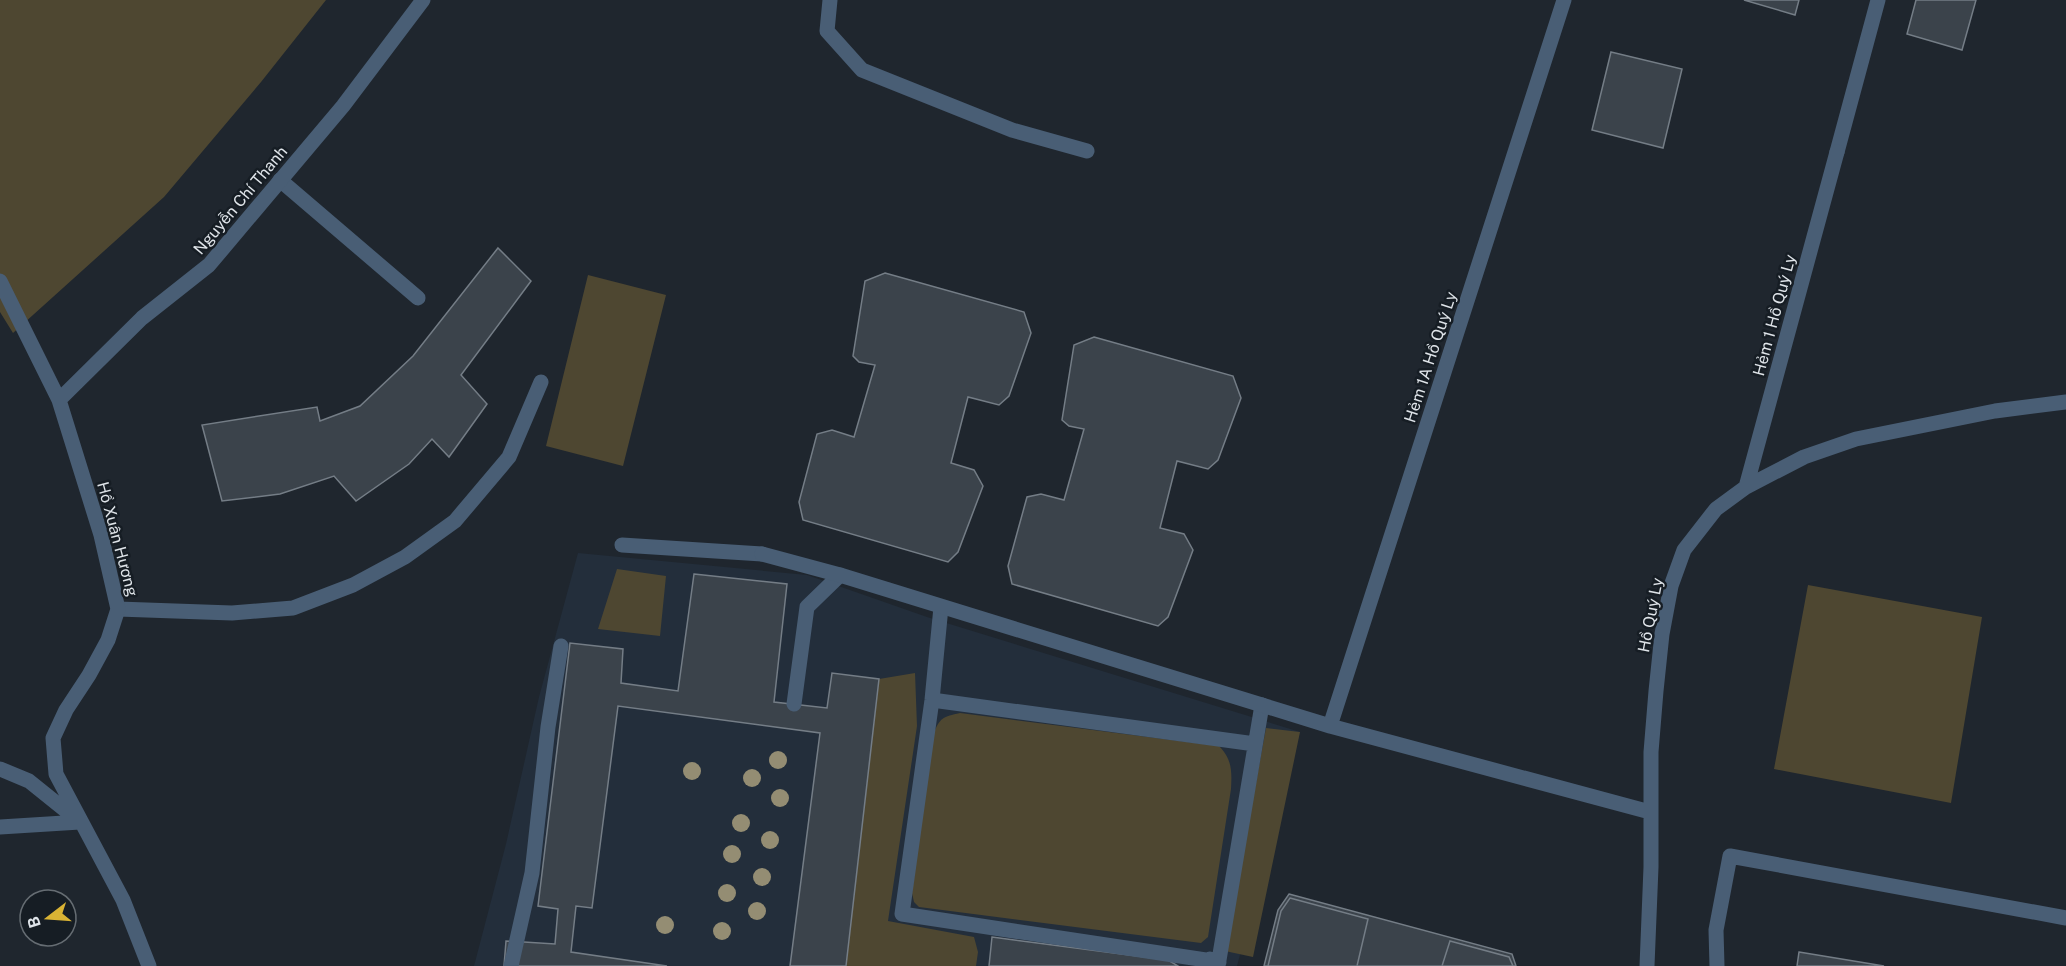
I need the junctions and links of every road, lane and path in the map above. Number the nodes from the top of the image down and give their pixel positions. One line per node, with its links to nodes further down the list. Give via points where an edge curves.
1 (423, 0): 6 (street, Nguyễn Chí Thanh, via 343,106)
2 (830, 0): 5 (street, via 827,31 862,70 1012,130)
3 (1563, 0): 21 (street, Hẻm 1A Hồ Quý Ly)
4 (1878, 0): 12 (street, Hẻm 1 Hồ Quý Ly)
5 (1086, 151)
6 (280, 180): 8 (street); 10 (street, Nguyễn Chí Thanh, via 208,266 142,318)
7 (0, 281): 10 (street, Hồ Xuân Hương)
8 (418, 298)
9 (540, 382): 16 (street, via 509,457 455,521 405,558 353,585 293,608 232,613)
10 (60, 400): 16 (street, Hồ Xuân Hương, via 101,535)
11 (2066, 402): 12 (street, Hồ Quý Ly, via 1995,411 1856,440 1804,457)
12 (1746, 487): 24 (street, Hồ Quý Ly, via 1716,509 1684,550 1671,586 1651,752)
13 (622, 545): 14 (street, via 762,554)
14 (840, 575): 15 (street); 19 (street, via 807,607)
15 (941, 607): 18 (street); 20 (street)
16 (118, 609): 25 (street, Hồ Xuân Hương, via 108,640 53,738 56,774)
17 (561, 646): 30 (street, via 532,873)
18 (932, 700): 22 (street); 28 (street, via 902,914)
19 (794, 704)
20 (1262, 705): 21 (street); 22 (street)
21 (1330, 726): 24 (street)
22 (1255, 744): 28 (street)
23 (0, 769): 25 (street, via 28,781)
24 (1650, 812): 31 (street, Hồ Quý Ly)
25 (80, 822): 26 (street); 29 (street, Hồ Xuân Hương, via 123,900)
26 (0, 827)
27 (2066, 918): 32 (street, via 1730,856 1716,930)
28 (1216, 963)
29 (149, 966)
30 (511, 966)
31 (1647, 966)
32 (1717, 966)

